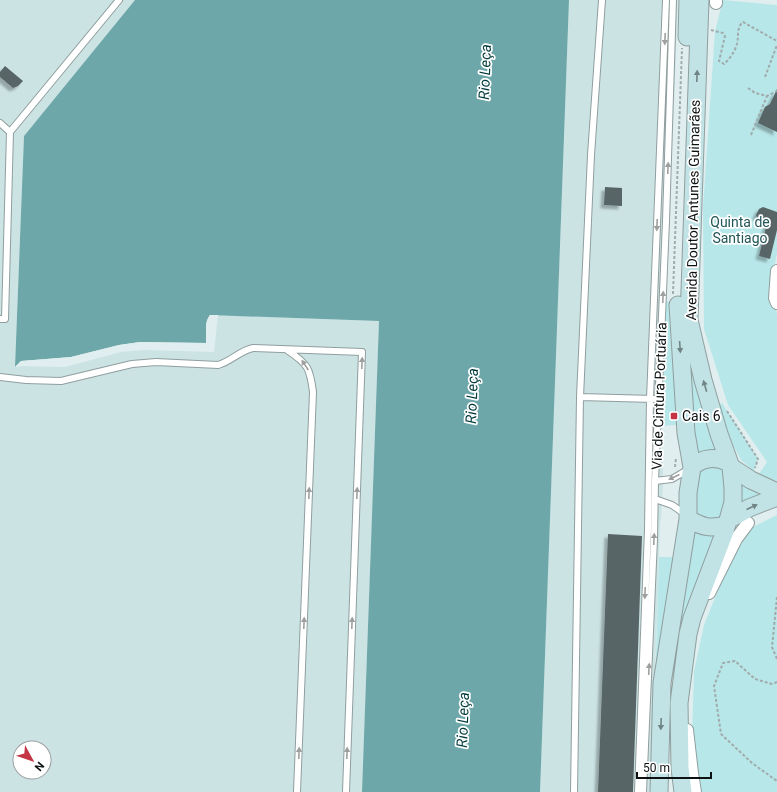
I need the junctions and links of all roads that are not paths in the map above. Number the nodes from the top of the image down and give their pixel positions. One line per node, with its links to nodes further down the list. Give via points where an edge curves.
1 (119, 0): 8 (lane)
2 (602, 0): 14 (lane, via 591,155)
3 (666, 0): 15 (lane, Via de Cintura Portuária, one-way to 15)
4 (673, 0): 16 (lane, Via de Cintura Portuária, one-way to 4)
5 (688, 0): 18 (main road, Avenida Doutor Antunes Guimarães, one-way to 18, via 677,312 686,433)
6 (711, 1): 17 (main road, Avenida Doutor Antunes Guimarães, one-way to 6, via 703,380 689,320)
7 (0, 123): 8 (lane)
8 (10, 132): 11 (lane, via 5,319)
9 (777, 271): 10 (street)
10 (777, 303)
11 (0, 319)
12 (286, 349): 13 (lane, via 253,348 245,350 227,363 218,365 132,364 60,381); 26 (lane, one-way to 12, via 313,392 310,373 301,359); 27 (lane, one-way to 12, via 362,352)
13 (0, 377)
14 (580, 397): 15 (lane); 28 (lane)
15 (650, 399): 16 (lane); 29 (lane, Via de Cintura Portuária, one-way to 29)
16 (659, 399): 19 (lane, Via de Cintura Portuária)
17 (730, 465): 18 (main road, via 722,460 709,458); 20 (main road, via 751,480); 24 (main road, Avenida Doutor Antunes Guimarães, via 733,502)
18 (684, 468): 19 (lane, one-way to 19, via 672,479); 23 (main road, Avenida Doutor Antunes Guimarães, via 688,493)
19 (655, 481): 22 (lane, Via de Cintura Portuária)
20 (777, 492)
21 (777, 498): 24 (main road, one-way to 21, via 749,508)
22 (655, 499): 23 (lane, via 672,505); 30 (lane, Via de Cintura Portuária, one-way to 22)
23 (688, 519): 24 (main road, via 712,528); 31 (main road, Avenida Doutor Antunes Guimarães, one-way to 31, via 662,683)
24 (727, 522): 32 (main road, Avenida Doutor Antunes Guimarães, via 688,634 679,703)
25 (748, 523): 33 (street, via 733,544 704,604 692,643 687,684 687,737)
26 (297, 792)
27 (346, 792)
28 (574, 792)
29 (638, 792)
30 (643, 792)
31 (659, 792)
32 (683, 792)
33 (695, 792)

